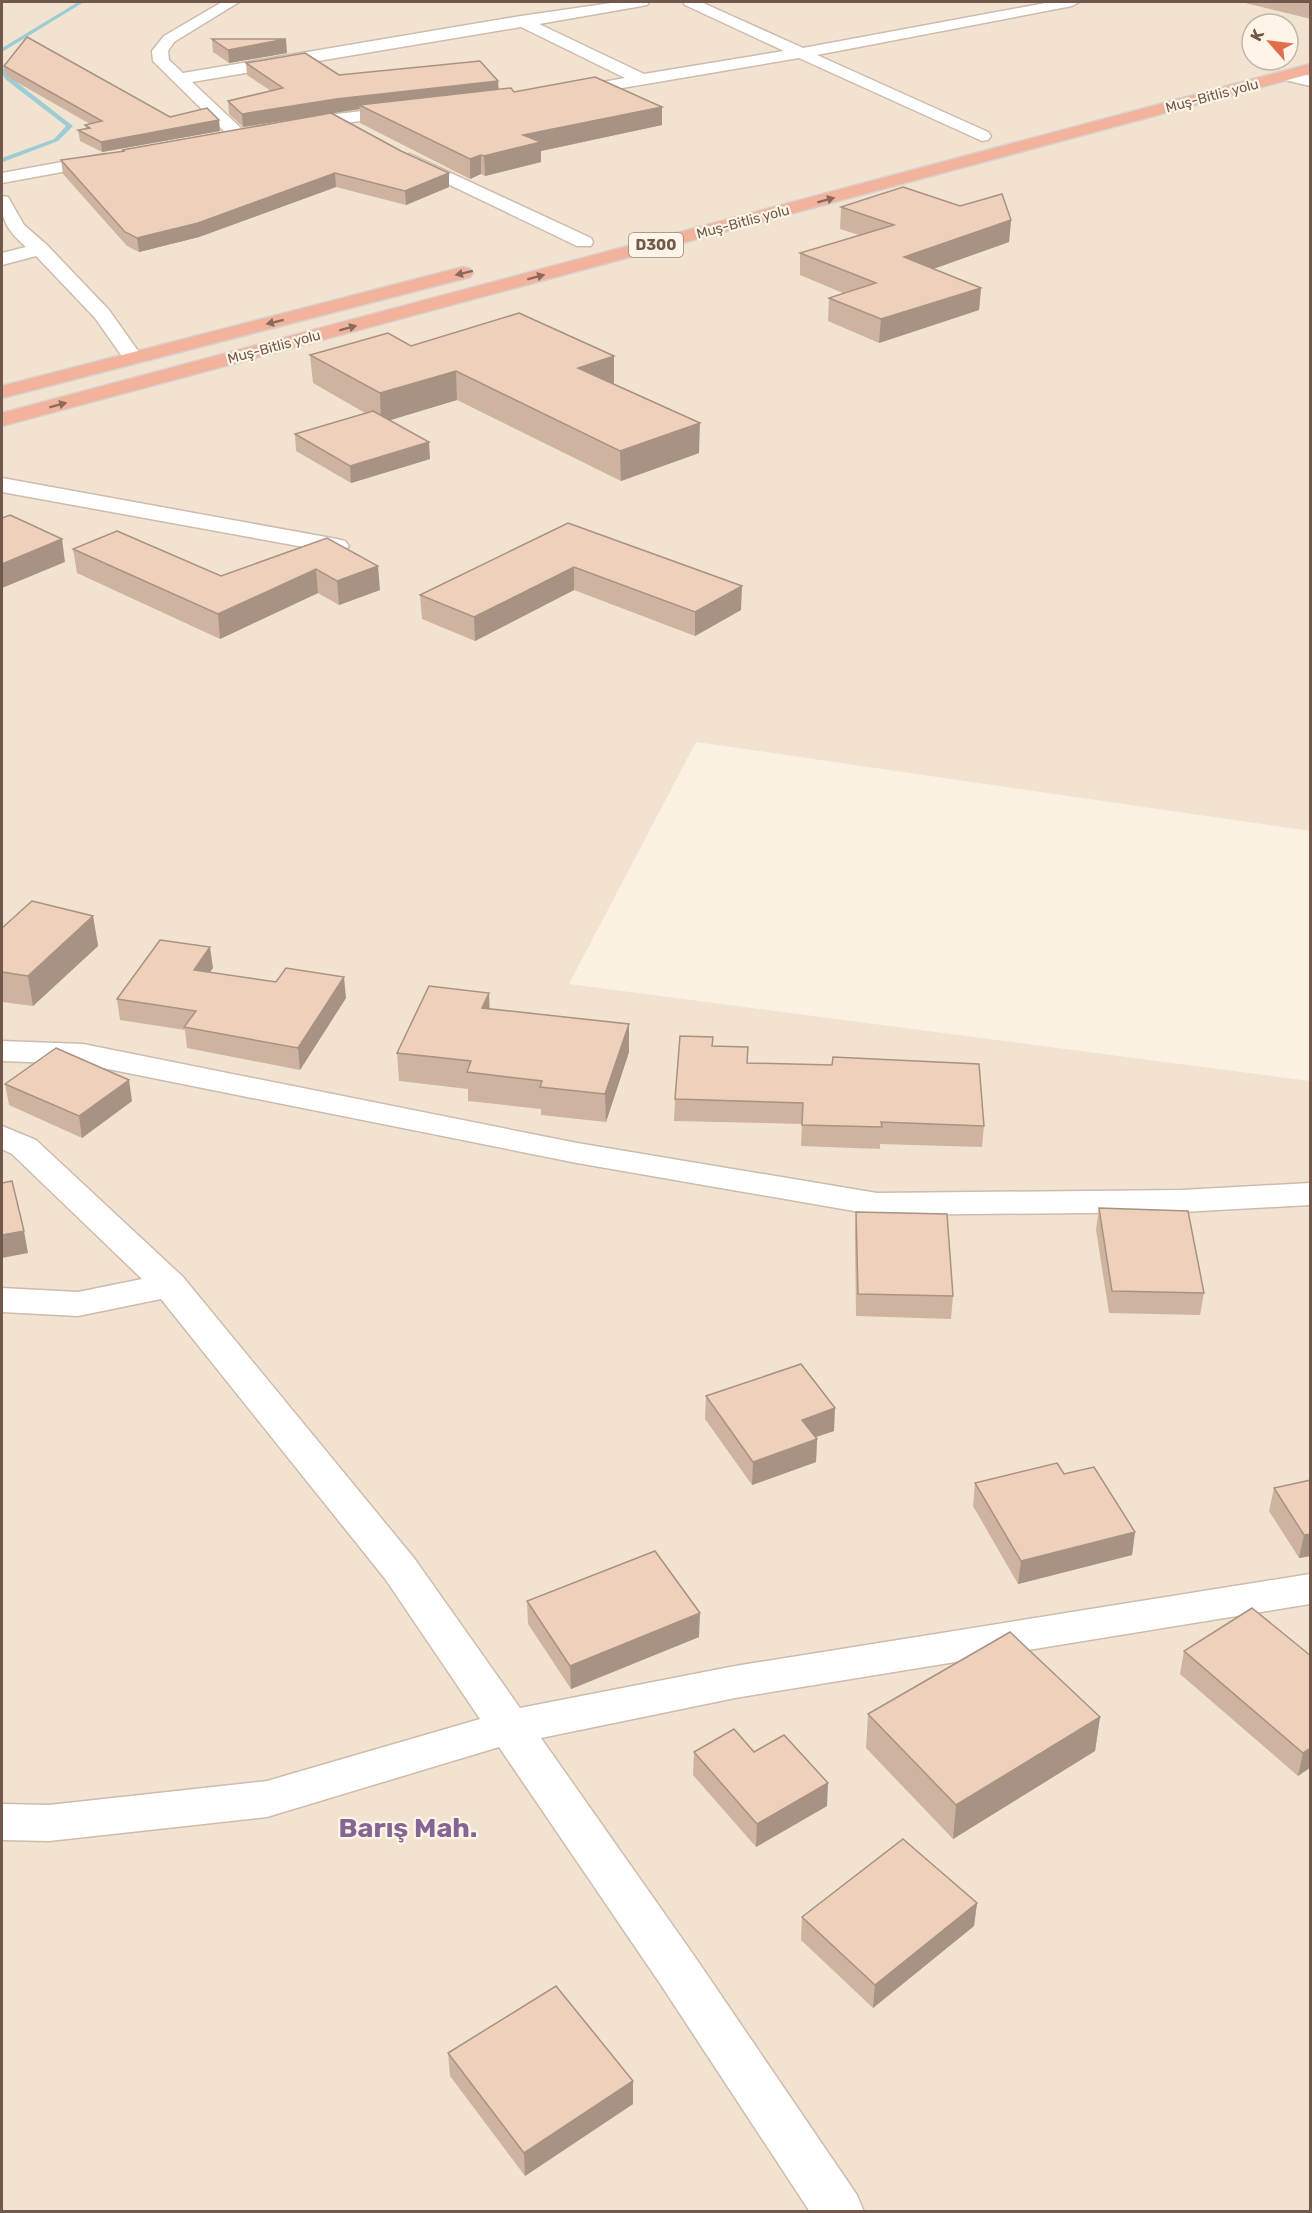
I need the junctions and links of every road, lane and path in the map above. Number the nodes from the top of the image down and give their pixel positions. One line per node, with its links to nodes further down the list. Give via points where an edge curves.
1 (232, 2): 9 (street, via 169,39 160,51 161,61)
2 (642, 2): 5 (street)
3 (690, 2): 6 (street)
4 (1072, 2): 6 (street)
5 (521, 21): 9 (street); 10 (street)
6 (801, 53): 10 (street); 19 (street)
7 (1311, 69): 8 (highway, Muş-Bitlis yolu / D300)
8 (1287, 76): 11 (street); 34 (highway, Muş-Bitlis yolu / D300, one-way to 8)
9 (179, 79): 18 (street)
10 (644, 80): 12 (street)
11 (1311, 81)
12 (550, 95)
13 (425, 109): 14 (street)
14 (334, 119): 15 (street); 17 (street)
15 (279, 127)
16 (258, 131): 18 (street)
17 (362, 134)
18 (238, 135): 20 (street)
19 (988, 135): 21 (highway)
20 (215, 139)
21 (960, 142)
22 (390, 149): 27 (street)
23 (124, 155): 24 (street)
24 (2, 178)
25 (2, 201): 29 (street, via 16,228)
26 (607, 236): 27 (highway, D300)
27 (584, 242): 28 (highway, D300)
28 (561, 248)
29 (40, 249): 30 (street); 32 (street, via 102,314)
30 (2, 259)
31 (480, 269): 32 (highway, Muş-Bitlis yolu, one-way to 32)
32 (133, 358): 33 (highway, Muş-Bitlis yolu)
33 (2, 392)
34 (2, 420)
35 (2, 485): 36 (street)
36 (337, 546)
37 (2, 1051): 39 (street, via 83,1054 577,1153 877,1204 1182,1201)
38 (2, 1136): 40 (street, via 24,1147)
39 (1311, 1194)
40 (170, 1285): 41 (street, via 78,1304); 43 (street, via 400,1569)
41 (2, 1300)
42 (1311, 1589): 43 (street, via 735,1682)
43 (510, 1727): 44 (street, via 267,1799 49,1823); 45 (street)
44 (2, 1822)
45 (839, 2211)

